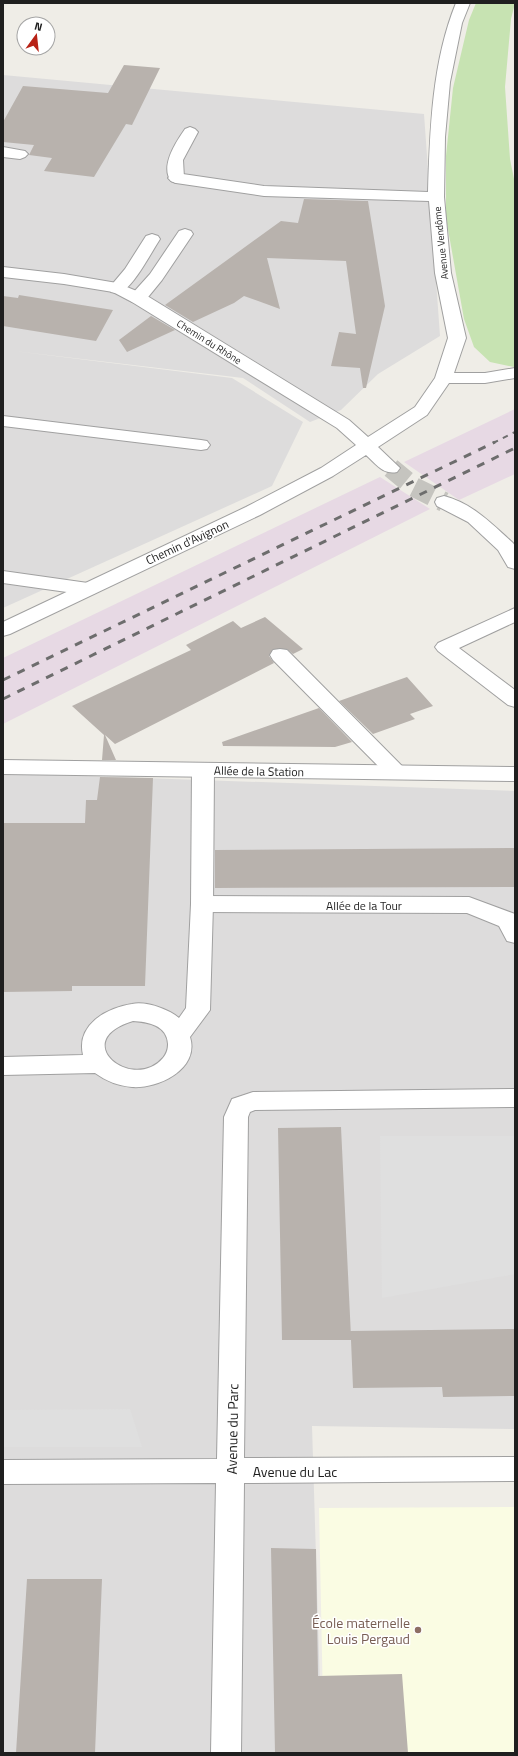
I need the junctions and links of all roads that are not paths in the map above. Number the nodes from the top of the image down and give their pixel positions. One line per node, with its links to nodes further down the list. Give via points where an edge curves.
1 (463, 3): 5 (street, Avenue Vendôme, via 455,23 443,82 437,137)
2 (190, 132): 5 (street, via 175,160 176,178 264,191)
3 (3, 152): 4 (street)
4 (20, 154)
5 (436, 197): 12 (street, Avenue Vendôme, via 443,273 457,338)
6 (184, 234): 10 (street, via 156,278)
7 (152, 239): 9 (street, via 131,272)
8 (3, 272): 9 (street, Chemin du Rhône, via 64,278)
9 (117, 288): 10 (street, Chemin du Rhône)
10 (138, 298): 15 (street, Chemin du Rhône, via 343,424)
11 (515, 373): 12 (street, via 485,378)
12 (444, 378): 15 (street, Avenue Vendôme, via 421,410)
13 (3, 421): 14 (street)
14 (201, 445)
15 (367, 446): 16 (street, Chemin du Rhône); 20 (street, Chemin d'Avignon, via 327,472 253,511)
16 (391, 468)
17 (444, 502): 18 (street, via 475,518 506,547)
18 (515, 563)
19 (3, 577): 20 (street)
20 (88, 589): 22 (street, Chemin d'Avignon)
21 (515, 614): 24 (street, via 445,647)
22 (3, 630)
23 (280, 655): 27 (street)
24 (515, 700)
25 (3, 767): 26 (street, Allée de la Station)
26 (203, 770): 27 (street, Allée de la Station); 29 (street)
27 (396, 772): 28 (street, Allée de la Station)
28 (515, 774)
29 (202, 904): 30 (street, Allée de la Tour, via 469,905 507,920); 31 (street, via 198,1010)
30 (515, 935)
31 (178, 1035): 32 (street, via 178,1056 166,1068 149,1077 134,1079 121,1076 108,1072); 32 (street, via 172,1025 147,1013 133,1012 118,1016 106,1022 97,1032 93,1042 94,1054)
32 (100, 1064): 33 (street)
33 (3, 1066)
34 (515, 1098): 36 (street, Avenue du Parc, via 253,1101 241,1106 236,1117)
35 (515, 1469): 36 (street, Avenue du Lac)
36 (232, 1471): 37 (street, Avenue du Lac); 38 (street, Avenue du Parc)
37 (3, 1472)
38 (226, 1753)

